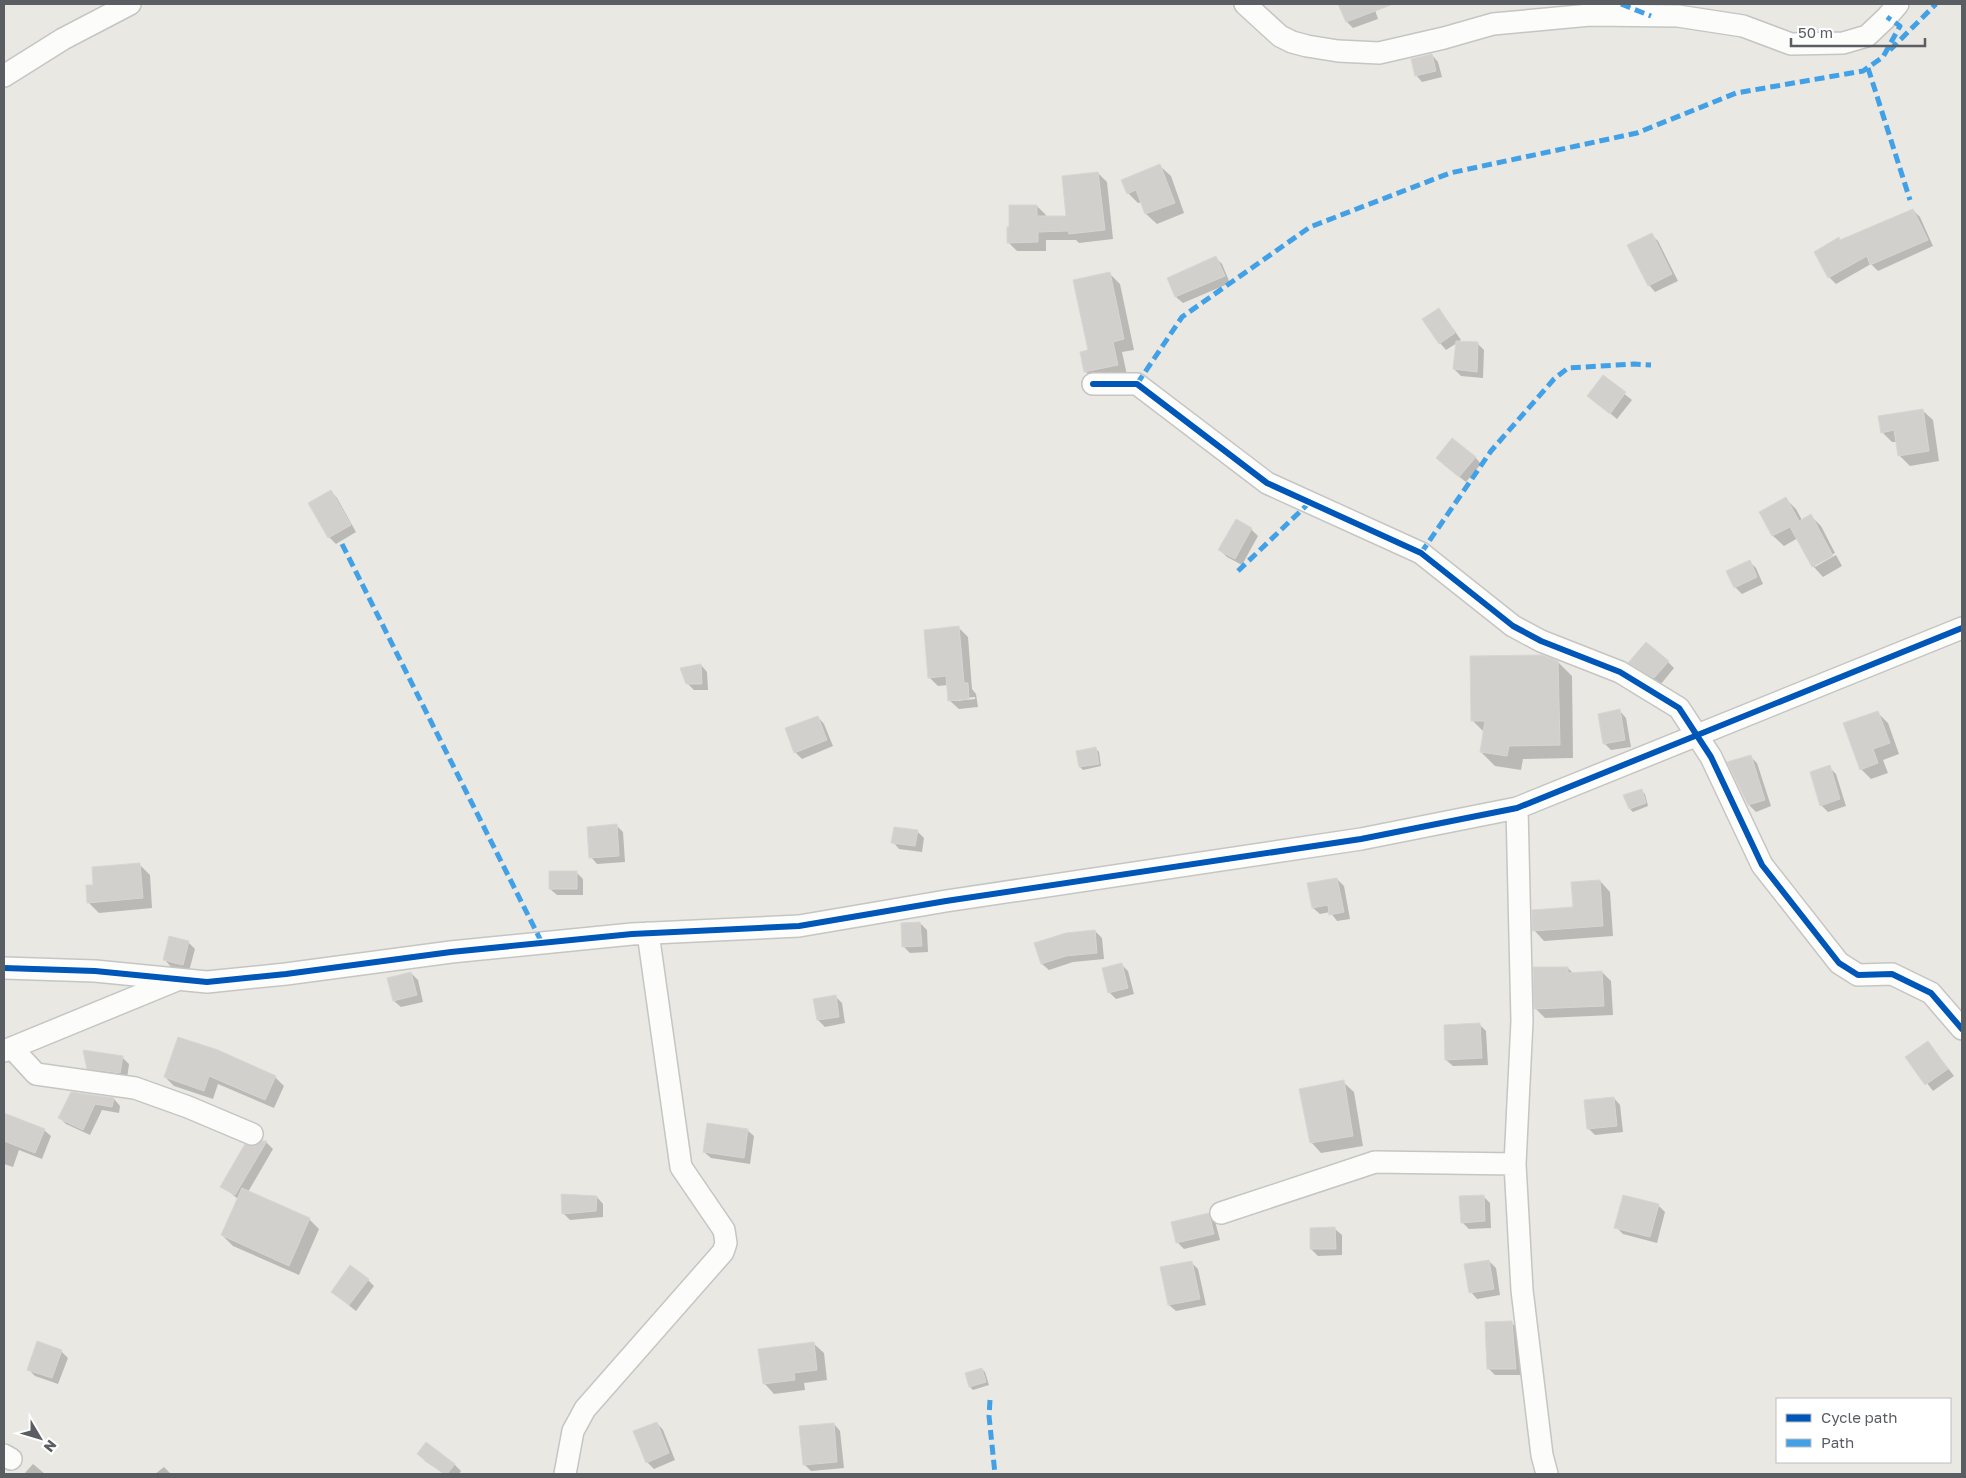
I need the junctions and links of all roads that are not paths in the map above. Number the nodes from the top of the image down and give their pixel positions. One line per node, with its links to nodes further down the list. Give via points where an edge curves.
1 (130, 4): 4 (street)
2 (1245, 4): 3 (street, via 1280,36 1292,42 1338,51 1379,53 1493,24 1590,15 1678,16 1743,26 1791,44 1843,42 1867,36)
3 (1898, 4)
4 (4, 76)
5 (1093, 384): 7 (street, via 1138,384 1267,483 1422,553 1513,626 1540,641 1620,672 1679,708)
6 (1962, 628): 7 (street)
7 (1697, 736): 8 (street); 12 (street, via 1711,757 1762,865 1839,963 1858,975 1892,974 1931,993)
8 (1517, 808): 9 (street, via 1361,839 799,926); 15 (street, via 1522,1021)
9 (648, 934): 11 (street, via 451,952 207,982); 17 (street, via 681,1167 724,1230 726,1243 723,1252 585,1409 573,1431)
10 (4, 968): 11 (street, via 95,971)
11 (179, 979): 13 (street)
12 (1962, 1029)
13 (8, 1049): 14 (street, via 36,1074 134,1088)
14 (252, 1134)
15 (1516, 1164): 16 (street, via 1375,1162); 18 (street, via 1522,1290)
16 (1221, 1213)
17 (565, 1474)
18 (1547, 1474)

